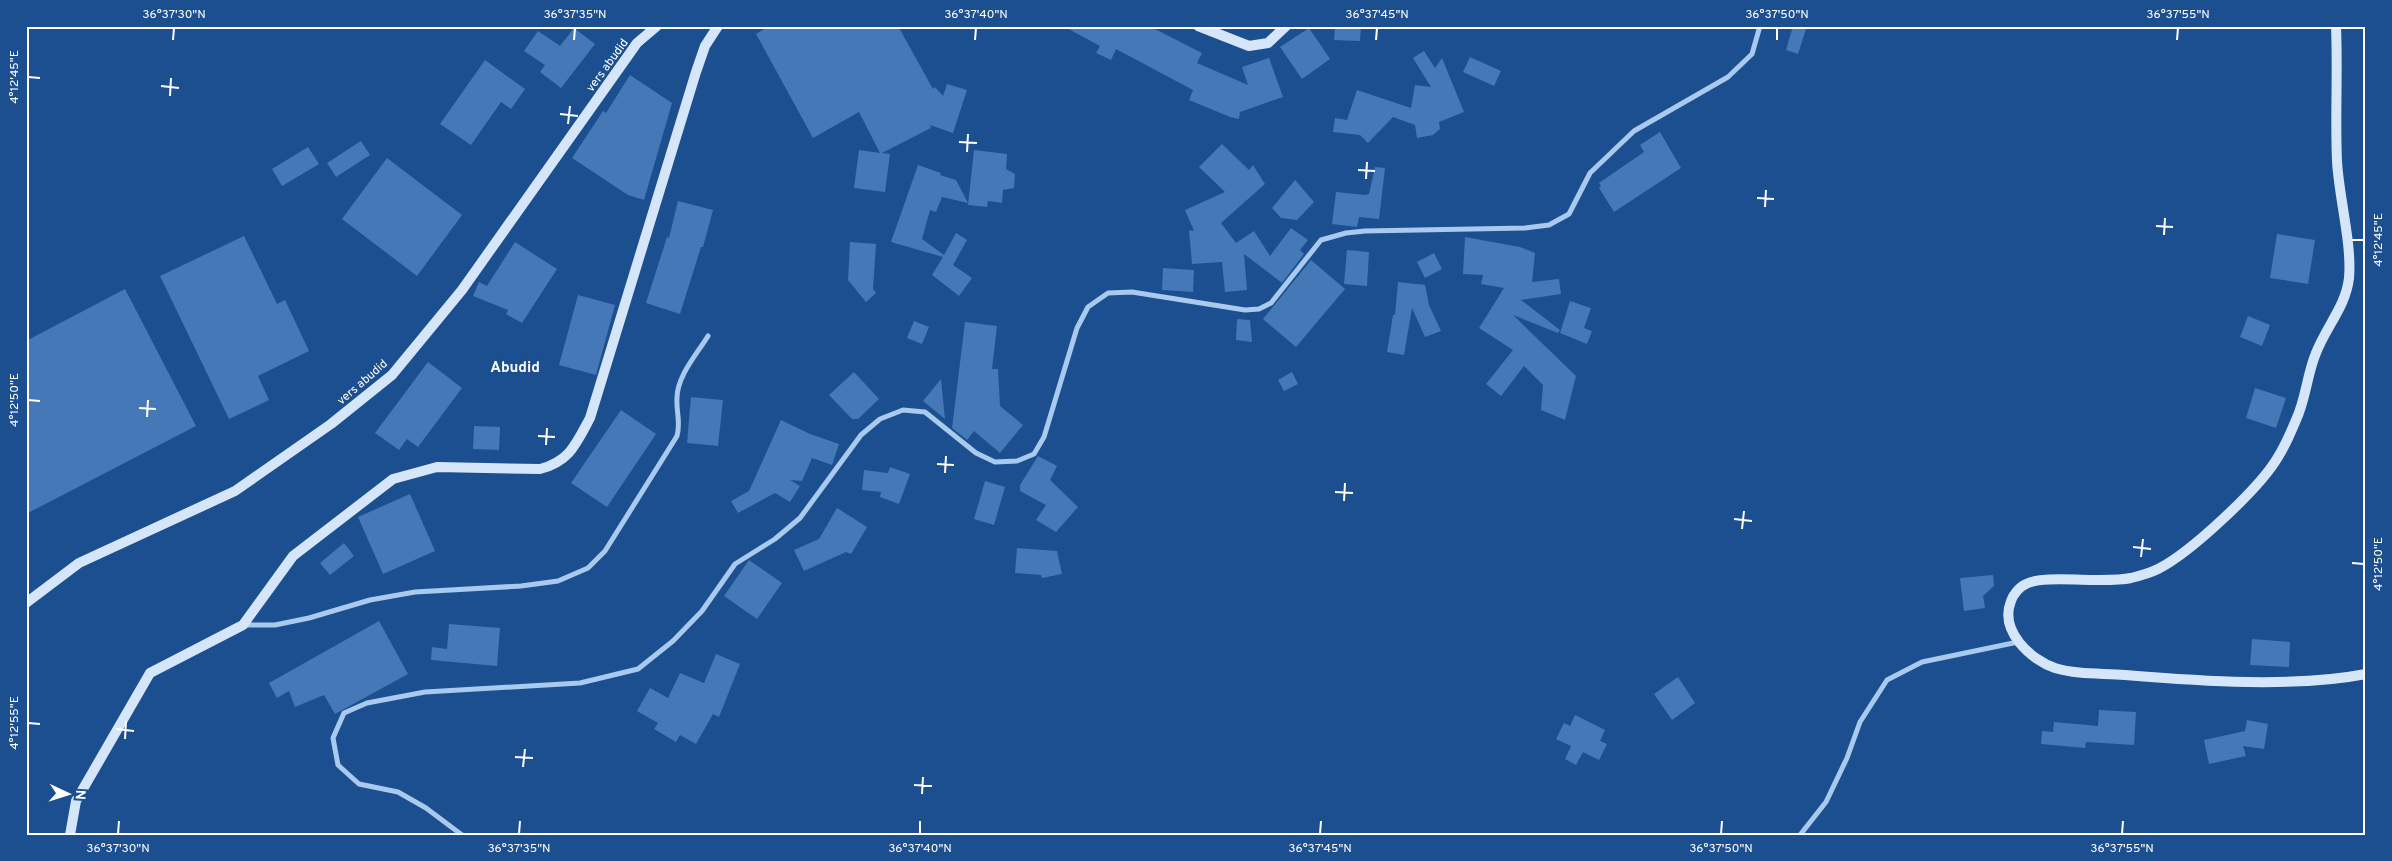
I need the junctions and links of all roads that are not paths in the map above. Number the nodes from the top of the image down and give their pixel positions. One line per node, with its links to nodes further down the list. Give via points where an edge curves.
1 (657, 26): 8 (street, vers abudid, via 637,43 462,290 392,375 331,424 235,491 79,563)
2 (718, 26): 9 (street, via 705,46 696,72 590,418 570,454 555,465 540,470 437,467 394,479 293,556)
3 (1198, 26): 4 (street, via 1249,46 1268,43)
4 (1286, 26)
5 (1760, 26): 13 (street, via 1752,54 1728,77 1634,130 1590,173 1569,214 1548,225 1365,231 1321,240 1271,303 1259,308 1245,310 1132,292 1108,293 1088,307 1077,328 1044,438 1034,454 1017,461 995,462 976,453 924,412 903,410 880,419 861,435 800,518 775,539 735,564 702,611 673,641 638,669 580,682 425,692 368,702 344,713 333,738 338,765 360,784 398,792)
6 (2336, 26): 10 (street, via 2337,162 2349,278 2344,300 2326,330 2298,416 2278,458 2233,508 2158,569 2120,579 2038,580 2027,583 2010,603 2010,623)
7 (708, 336): 9 (street, via 681,380 676,398 680,424 677,436 605,551 588,568 558,581 415,592 370,600 275,625)
8 (26, 603)
9 (243, 625): 12 (street, via 150,673 76,801)
10 (2019, 642): 11 (street, via 2030,654 2049,665 2084,673 2254,681 2345,678); 14 (street, via 1922,662 1887,680 1860,722 1826,802)
11 (2366, 674)
12 (70, 835)
13 (462, 835)
14 (1800, 835)

